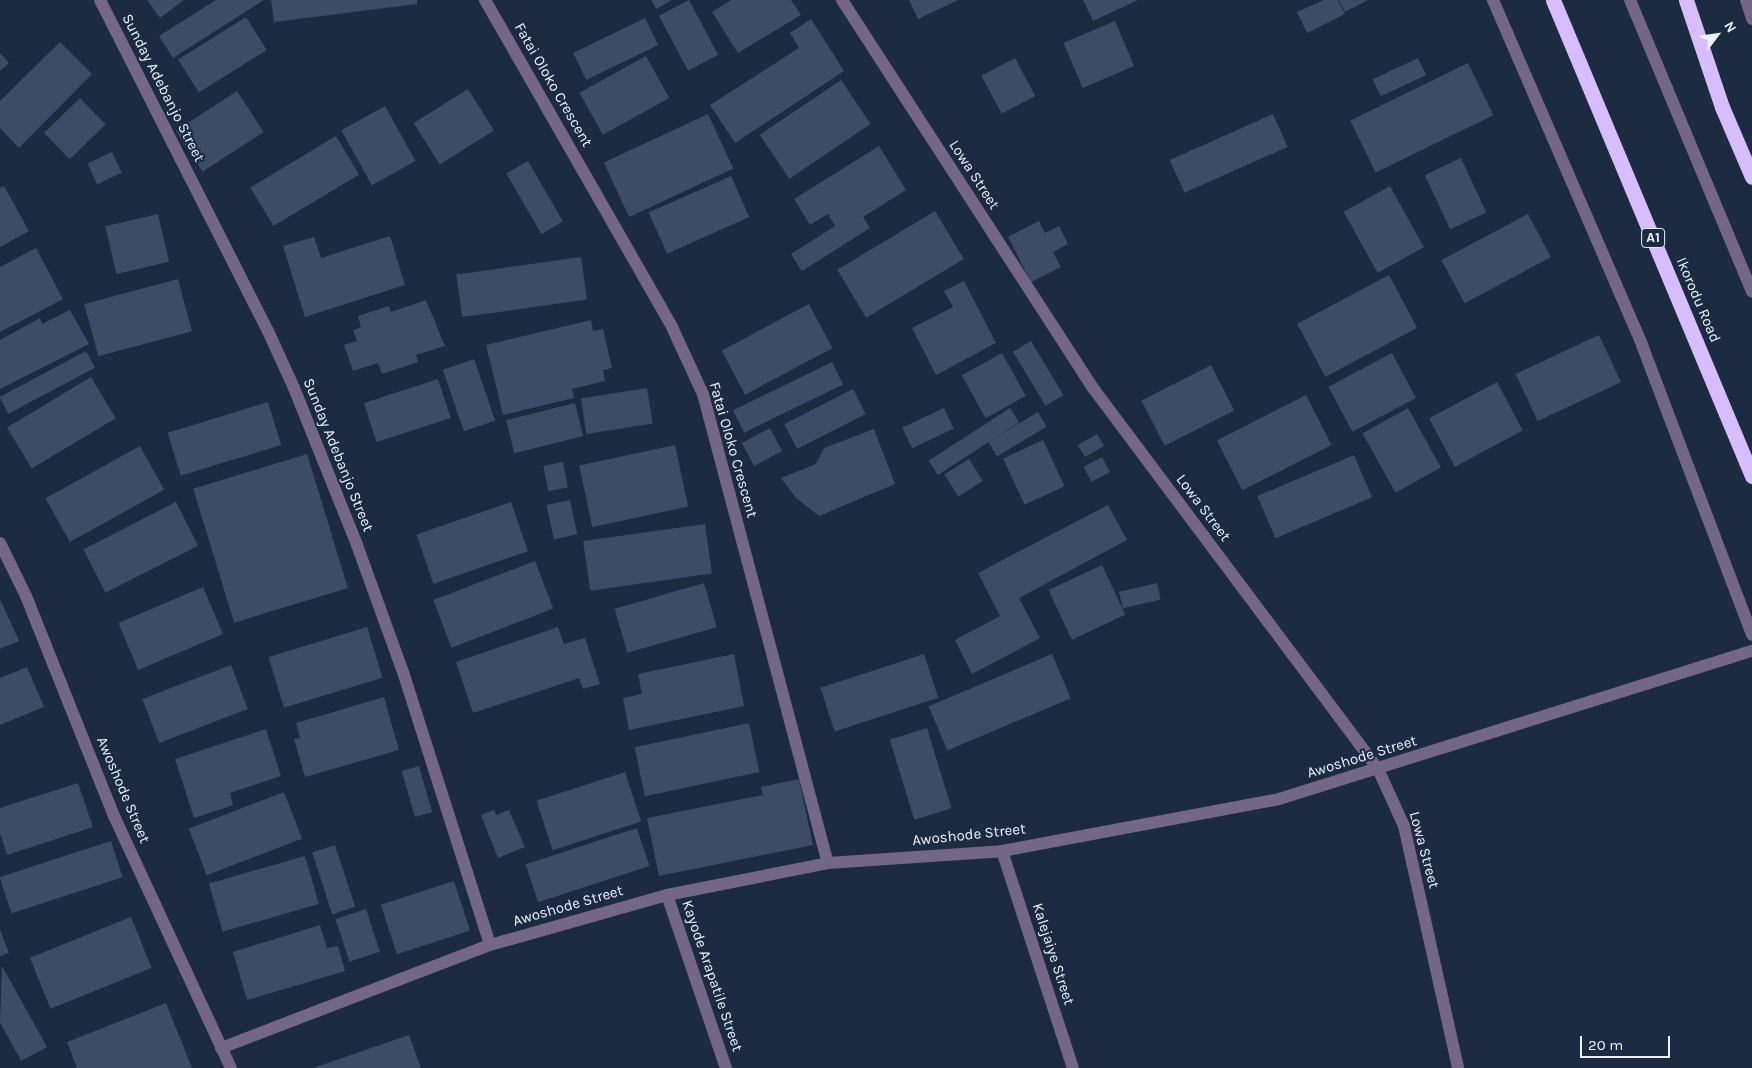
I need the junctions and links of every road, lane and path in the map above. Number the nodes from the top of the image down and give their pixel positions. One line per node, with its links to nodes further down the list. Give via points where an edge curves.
1 (100, 0): 20 (street, Sunday Adebanjo Street, via 294,388 404,674)
2 (485, 0): 18 (street, Fatai Oloko Crescent, via 672,327 703,394)
3 (842, 0): 16 (street, Lowa Street, via 1092,388)
4 (1494, 0): 14 (street, via 1642,345)
5 (1553, 0): 12 (highway, Ikorodu Road / A1)
6 (1630, 0): 11 (street)
7 (1686, 0): 10 (highway, via 1722,107)
8 (1746, 0): 9 (street)
9 (1752, 18)
10 (1752, 178)
11 (1752, 291)
12 (1752, 476)
13 (0, 543): 21 (street, Awoshode Street, via 26,596 114,816)
14 (1752, 635)
15 (1752, 651): 16 (street, Awoshode Street)
16 (1378, 769): 17 (street, Awoshode Street, via 1279,800); 25 (street, Lowa Street, via 1404,826)
17 (1002, 851): 18 (street, Awoshode Street); 24 (street, Kalejaiye Street)
18 (828, 862): 19 (street, Awoshode Street)
19 (667, 895): 20 (street, Awoshode Street); 23 (street, Kayode Arapatile Street)
20 (490, 945): 21 (street, Awoshode Street)
21 (221, 1048): 22 (street, Awoshode Street)
22 (231, 1068)
23 (726, 1068)
24 (1073, 1068)
25 (1458, 1068)

